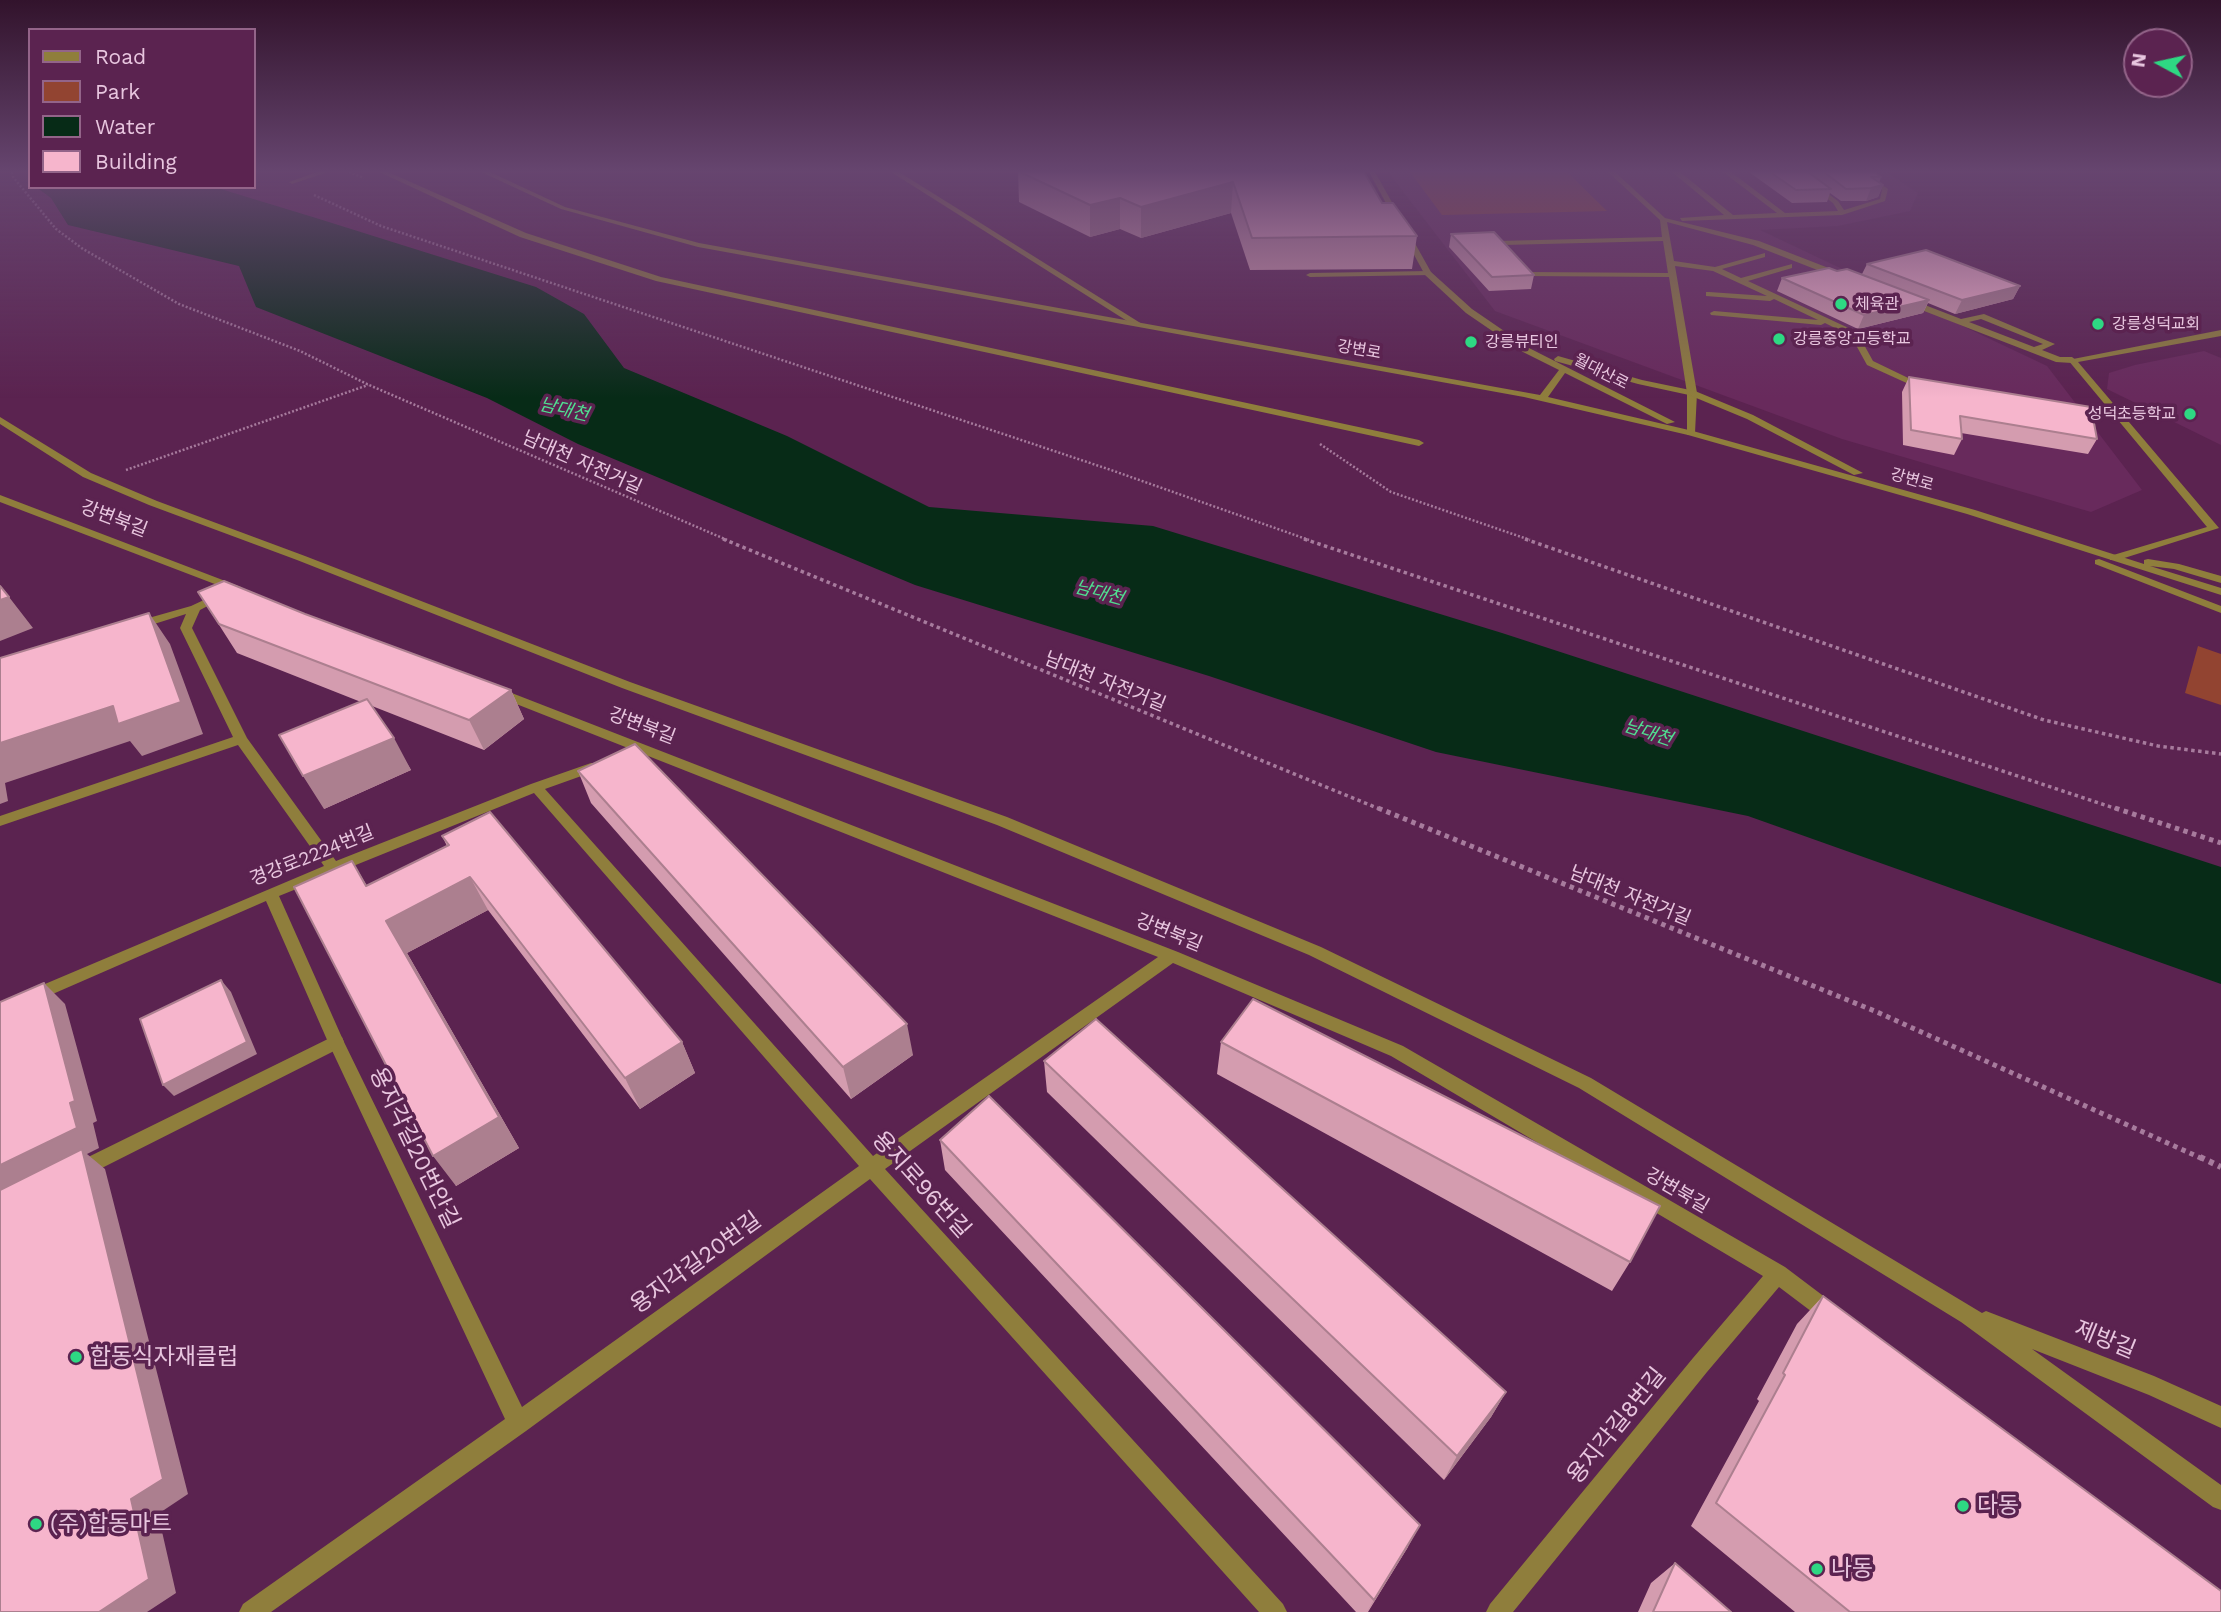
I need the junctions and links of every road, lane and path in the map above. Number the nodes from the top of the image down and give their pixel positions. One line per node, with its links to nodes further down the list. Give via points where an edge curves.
1 (81, 247): 31 (path, 남대천 자전거길, via 179,304 300,351)
2 (445, 247): 55 (path)
3 (561, 247): 38 (street, via 659,279)
4 (710, 247): 25 (street, 강변로)
5 (1014, 247): 25 (street)
6 (1413, 247): 14 (street, 월대산로)
7 (1501, 247): 16 (street, via 1526,274)
8 (1668, 247): 11 (street)
9 (1767, 247): 17 (street)
10 (1762, 256): 13 (street)
11 (1671, 263): 13 (street); 16 (street)
12 (1789, 267): 18 (street)
13 (1715, 269): 18 (street)
14 (1427, 273): 15 (street); 27 (street, 월대산로, via 1469,311)
15 (1310, 275)
16 (1672, 275): 33 (street)
17 (1846, 277)
18 (1741, 281): 21 (street)
19 (1709, 293): 21 (street)
20 (1897, 297): 23 (street)
21 (1781, 300): 24 (street)
22 (1714, 313): 24 (street)
23 (1961, 322): 28 (street); 28 (street, via 1981,316 2051,344)
24 (1831, 323): 32 (street, via 1854,334 1870,363)
25 (1138, 324): 34 (street, 강변로)
26 (2221, 332): 29 (street)
27 (1526, 350): 30 (street, 월대산로); 33 (street)
28 (2034, 351): 29 (street)
29 (2072, 360): 43 (street, via 2214,528)
30 (1564, 369): 34 (street); 36 (street, 월대산로)
31 (369, 385): 39 (path); 62 (path, 남대천 자전거길, via 920,621 1877,1012)
32 (1940, 391)
33 (1692, 393): 36 (street); 40 (street, via 1750,417)
34 (1543, 398): 36 (street, 강변로)
35 (0, 420): 39 (street)
36 (1690, 433): 40 (street, 강변로)
37 (1310, 439): 52 (path, via 1391,492 2044,720 2158,746)
38 (1419, 443)
39 (98, 480): 65 (street, via 626,685 1002,821 1315,951 1585,1083)
40 (1878, 485): 42 (street, 강변로)
41 (0, 498): 46 (street, 강변북길, via 242,591)
42 (1971, 512): 43 (street, 강변로); 47 (street)
43 (2114, 558): 44 (street, via 2175,566); 45 (street, 강변로)
44 (2221, 580)
45 (2221, 592)
46 (195, 608): 48 (street); 50 (street, via 186,628)
47 (2221, 610)
48 (117, 631)
49 (489, 688): 51 (street, 강변북길)
50 (241, 739): 54 (street); 56 (street)
51 (644, 749): 53 (street, 경강로2224번길); 58 (street, 강변북길)
52 (2221, 754)
53 (536, 787): 56 (street, 경강로2224번길); 61 (street, 용지로96번길)
54 (0, 821)
55 (2221, 843)
56 (334, 869): 57 (street, 경강로2224번길)
57 (270, 893): 59 (street, 경강로2224번길); 60 (street, 용지각길20번안길)
58 (1172, 957): 61 (street, 용지각길20번길); 64 (street, 강변북길, via 1397,1051)
59 (0, 1010)
60 (336, 1042): 63 (street); 68 (street, 용지각길20번안길)
61 (871, 1167): 68 (street, 용지각길20번길); 71 (street, 용지로96번길)
62 (2221, 1167)
63 (62, 1178)
64 (1778, 1274): 66 (street, 강변북길); 72 (street, 용지각길8번길)
65 (1968, 1315): 67 (street, 제방길, via 2080,1356); 69 (street)
66 (1845, 1324)
67 (2221, 1417)
68 (518, 1423): 70 (street, 용지각길20번길)
69 (2221, 1499)
70 (251, 1612)
71 (1275, 1612)
72 (1498, 1612)

